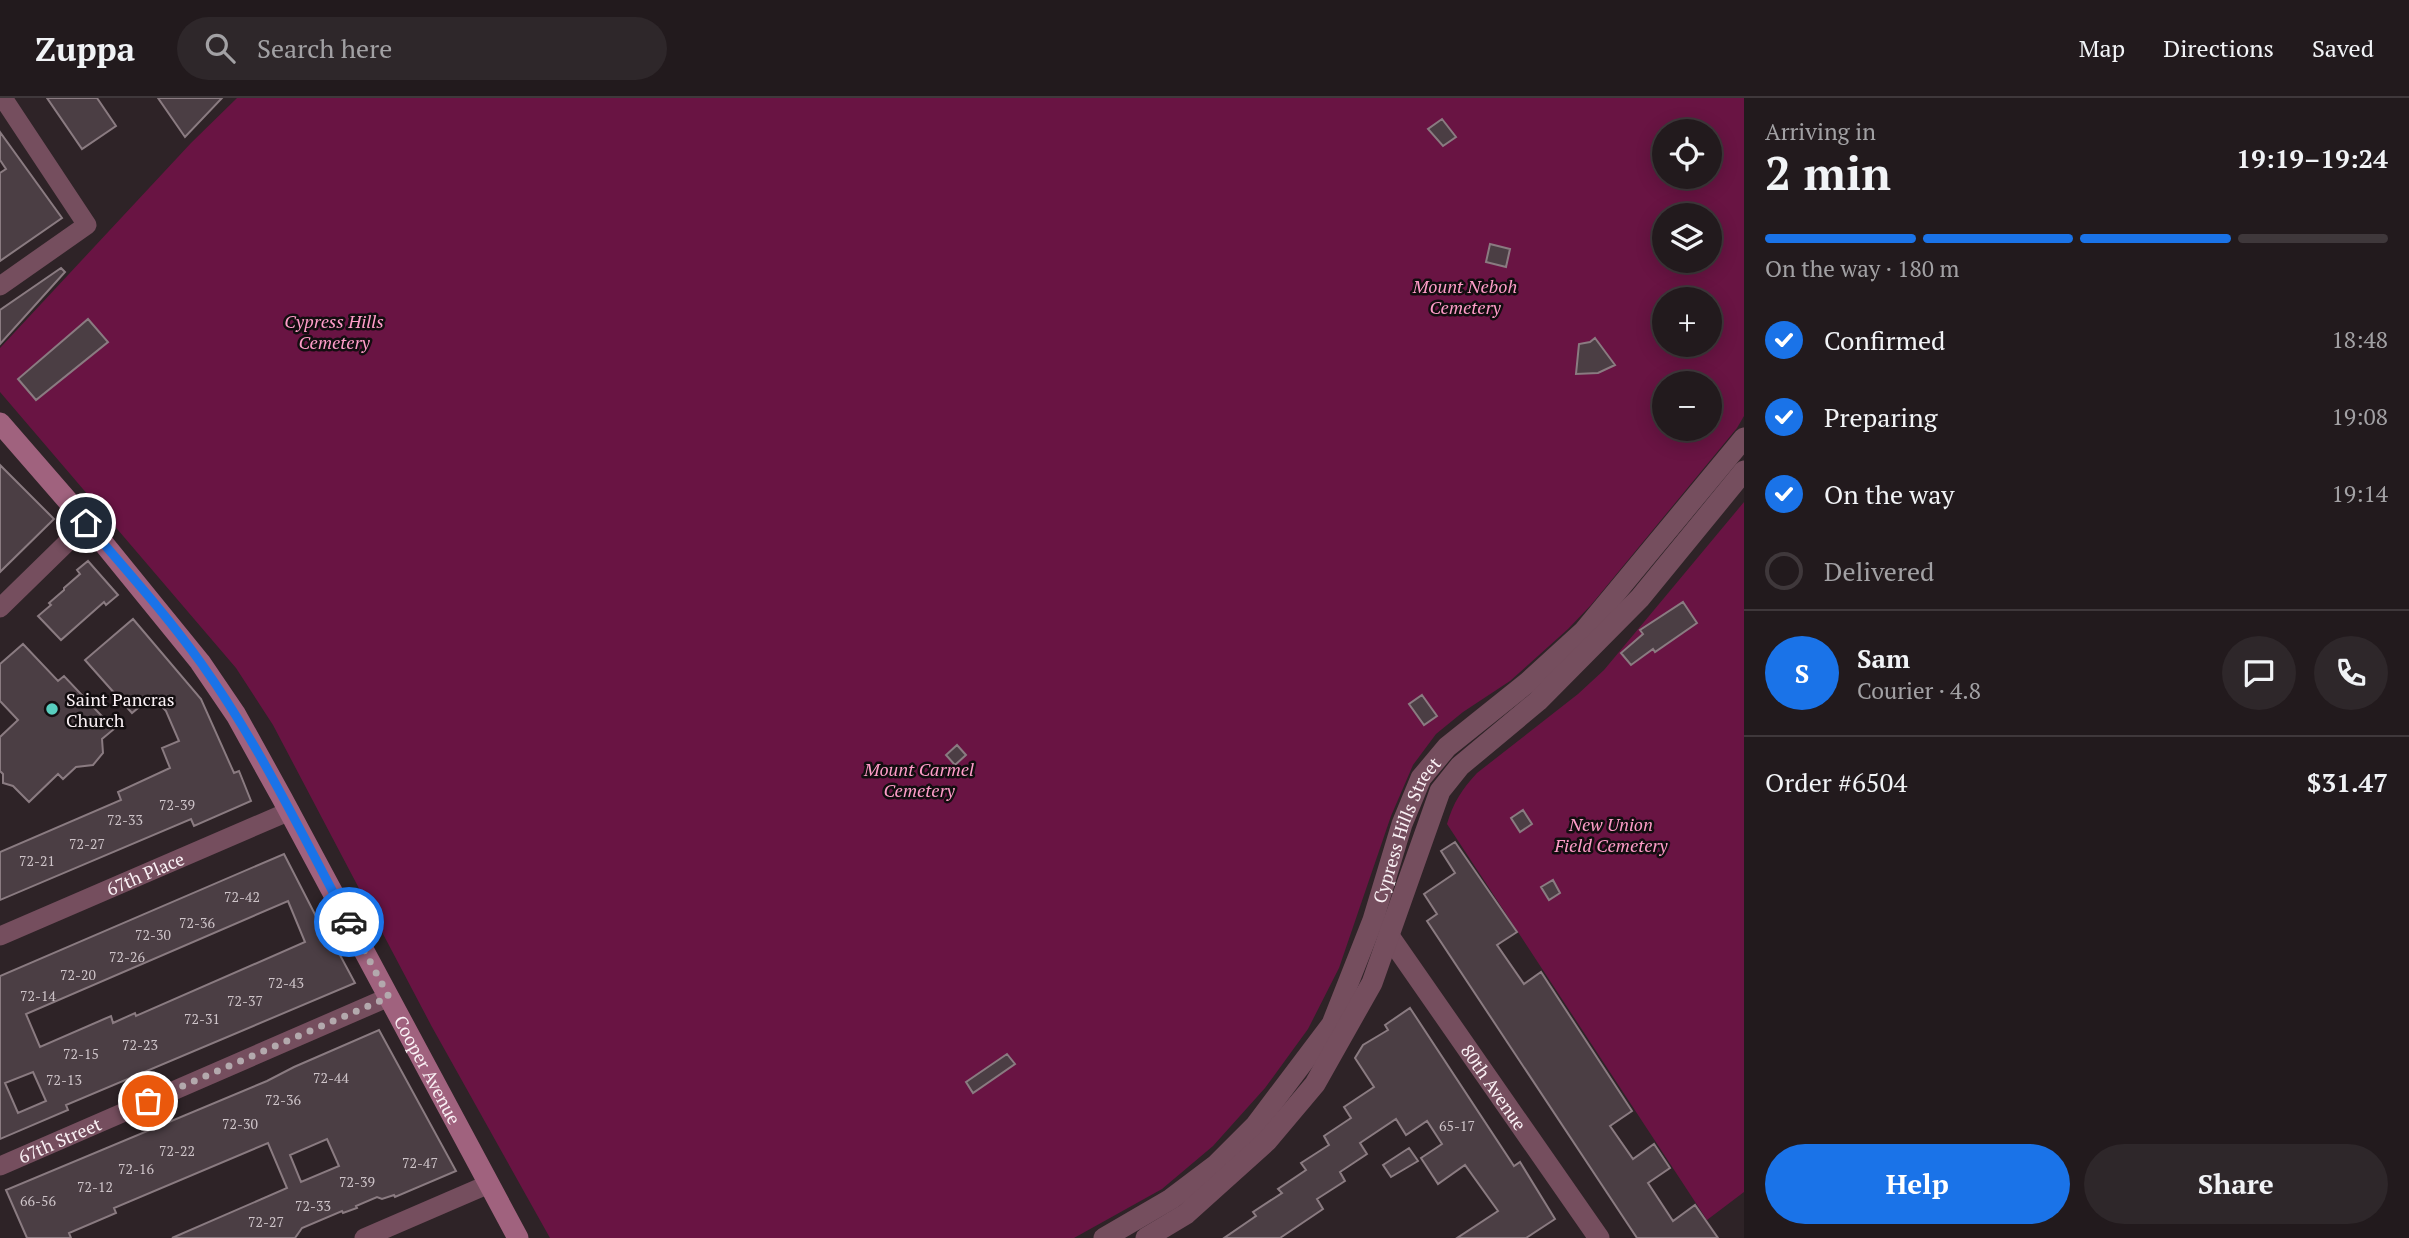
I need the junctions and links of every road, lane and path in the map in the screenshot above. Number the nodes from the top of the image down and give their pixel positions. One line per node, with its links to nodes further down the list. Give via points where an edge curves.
1 (3, 98): 2 (street, via 87,225)
2 (0, 286)
3 (0, 423): 6 (main road, Cooper Avenue)
4 (1744, 438): 17 (street, Cypress Hills Street, via 1584,631 1447,747 1421,778 1332,1024 1255,1126 1216,1165 1171,1199)
5 (1744, 471): 10 (street, Cypress Hills Street, via 1640,598 1538,701 1460,766 1440,791)
6 (86, 523): 7 (street); 8 (main road, Cooper Avenue, via 200,662 236,715)
7 (0, 608)
8 (289, 811): 9 (street, 67th Place); 11 (main road, Cooper Avenue)
9 (0, 936)
10 (1388, 936): 14 (street, 80th Avenue); 18 (street, Cypress Hills Street, via 1372,983 1315,1084 1257,1150 1186,1214)
11 (389, 997): 12 (street, 67th Street); 13 (main road, Cooper Avenue)
12 (0, 1166)
13 (489, 1184): 15 (street); 16 (main road, Cooper Avenue)
14 (1597, 1237)
15 (364, 1238)
16 (518, 1238)
17 (1104, 1238)
18 (1146, 1238)

